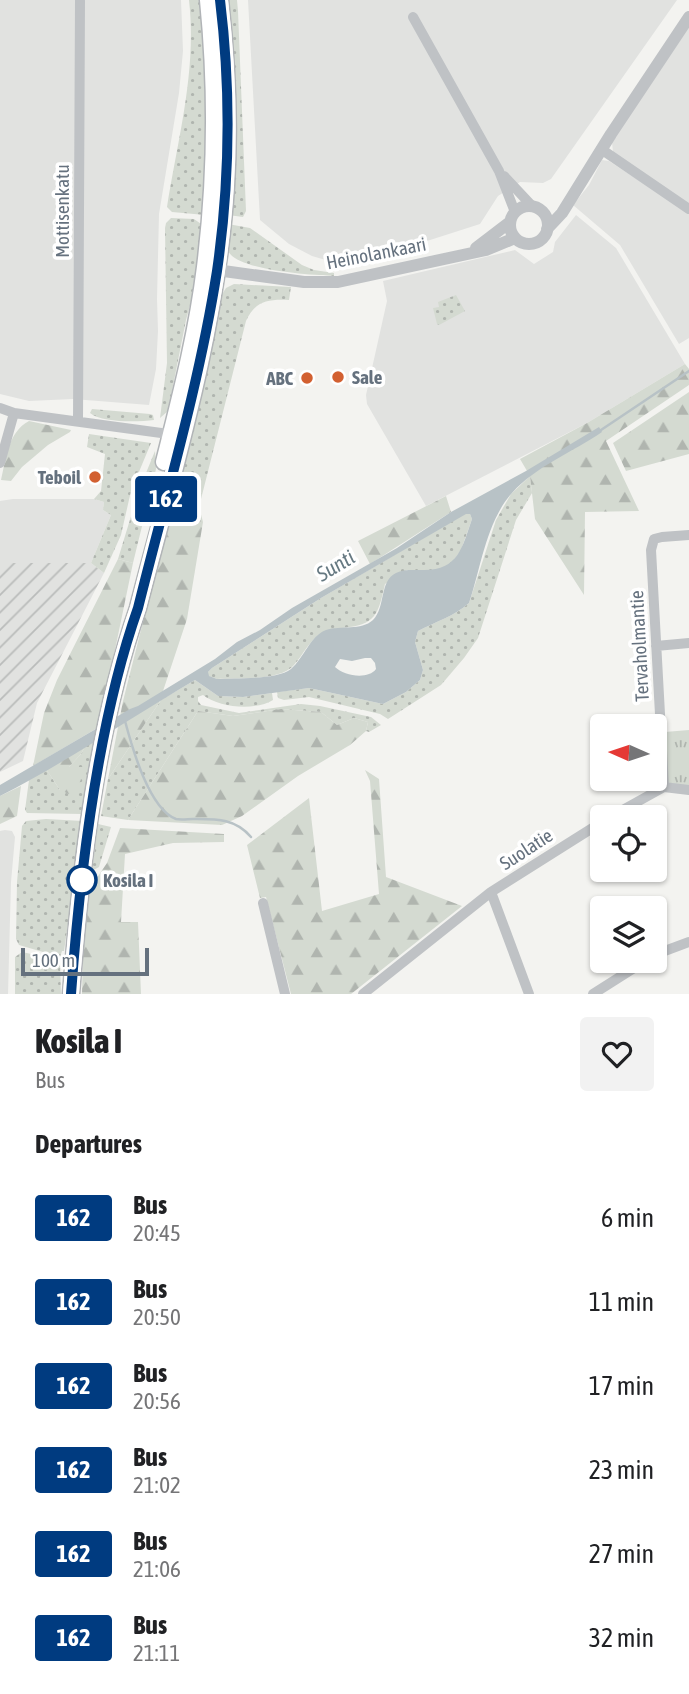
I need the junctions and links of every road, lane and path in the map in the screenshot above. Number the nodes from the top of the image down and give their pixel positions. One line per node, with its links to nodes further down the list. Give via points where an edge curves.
1 (208, 0): 15 (highway, via 215,122)
2 (220, 0): 15 (highway, via 228,123 226,186)
3 (80, 1): 18 (street, Mottisenkatu)
4 (413, 17): 7 (street)
5 (689, 17): 6 (street)
6 (601, 149): 8 (street); 10 (street)
7 (499, 171): 9 (street); 11 (street)
8 (579, 188): 9 (street); 12 (street)
9 (538, 209): 11 (street, via 525,206); 12 (street)
10 (689, 209)
11 (512, 217): 13 (street); 14 (street, Heinolankaari)
12 (547, 229): 13 (street, via 531,244)
13 (515, 238): 14 (street, Heinolankaari)
14 (471, 253): 15 (street, Heinolankaari, via 338,282)
15 (211, 270): 19 (highway, via 202,351)
16 (0, 408): 17 (street)
17 (14, 413): 18 (street); 20 (street)
18 (78, 421): 19 (street)
19 (177, 435): 35 (highway, via 138,572 102,750 86,846)
20 (0, 463)
21 (689, 536): 23 (street, Tervaholmantie, via 654,539)
22 (689, 643): 23 (street)
23 (656, 646): 24 (street, Tervaholmantie)
24 (660, 714)
25 (667, 787): 26 (street)
26 (689, 790)
27 (657, 791): 28 (street)
28 (632, 805)
29 (590, 830): 30 (street, Suolatie)
30 (491, 892): 37 (street); 38 (street, Suolatie)
31 (263, 903): 36 (street)
32 (689, 942): 33 (street)
33 (667, 950)
34 (626, 973): 39 (street)
35 (71, 994)
36 (285, 994)
37 (363, 994)
38 (529, 994)
39 (593, 994)

